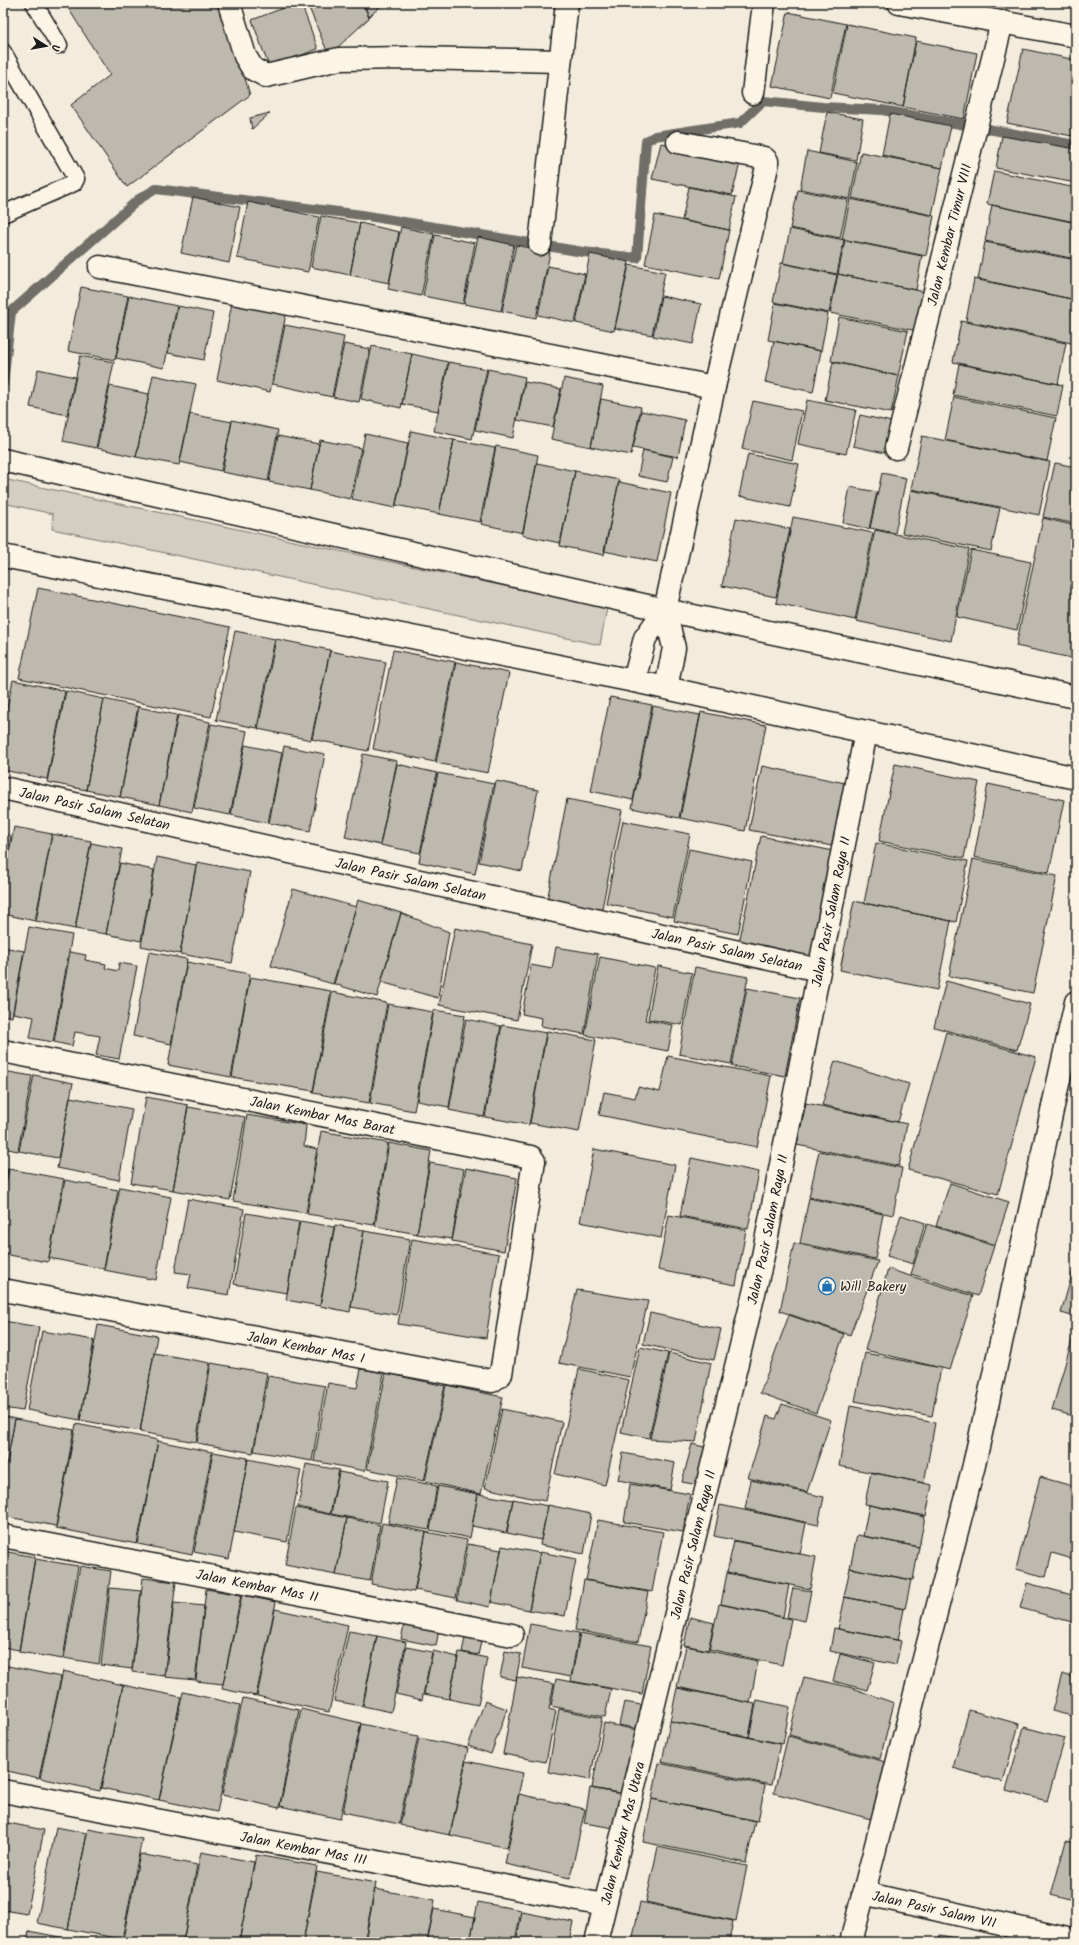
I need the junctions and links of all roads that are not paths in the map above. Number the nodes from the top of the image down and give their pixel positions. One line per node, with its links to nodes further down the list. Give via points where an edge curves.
1 (34, 3): 8 (lane)
2 (229, 3): 10 (street, via 245,56 253,69 266,76 339,59)
3 (567, 3): 10 (street)
4 (764, 3): 11 (street)
5 (900, 3): 6 (street)
6 (1002, 22): 7 (street); 17 (street, Jalan Kembar Timur VIII)
7 (1076, 36)
8 (60, 45)
9 (3, 52): 13 (lane, via 76,179 74,183)
10 (560, 61): 14 (street)
11 (753, 93)
12 (678, 142): 16 (street, via 764,158 767,161)
13 (3, 214)
14 (540, 244)
15 (100, 267): 16 (street)
16 (714, 387): 20 (street)
17 (896, 448)
18 (3, 460): 20 (street)
19 (3, 556): 21 (street)
20 (665, 610): 21 (street, via 644,640); 22 (street, via 674,648); 23 (street)
21 (634, 681): 22 (street)
22 (666, 688): 24 (street)
23 (1076, 697)
24 (866, 732): 25 (street); 27 (street, Jalan Pasir Salam Raya II)
25 (1076, 778)
26 (3, 788): 27 (street, Jalan Pasir Salam Selatan)
27 (819, 970): 35 (street, Jalan Pasir Salam Raya II, via 763,1256)
28 (1076, 1002): 29 (street)
29 (1073, 1036): 37 (street, via 974,1465)
30 (3, 1052): 31 (street, Jalan Kembar Mas Barat, via 531,1157 534,1161)
31 (518, 1268): 32 (street, Jalan Kembar Mas I, via 501,1374 496,1380 488,1382)
32 (3, 1290)
33 (3, 1536): 34 (street, Jalan Kembar Mas II)
34 (512, 1635)
35 (648, 1723): 38 (street, Jalan Kembar Mas Utara)
36 (3, 1791): 38 (street, Jalan Kembar Mas III)
37 (863, 1893): 39 (street, Jalan Pasir Salam VII); 41 (street)
38 (604, 1905): 40 (street, Jalan Kembar Mas Utara)
39 (1076, 1941)
40 (596, 1942)
41 (852, 1942)

